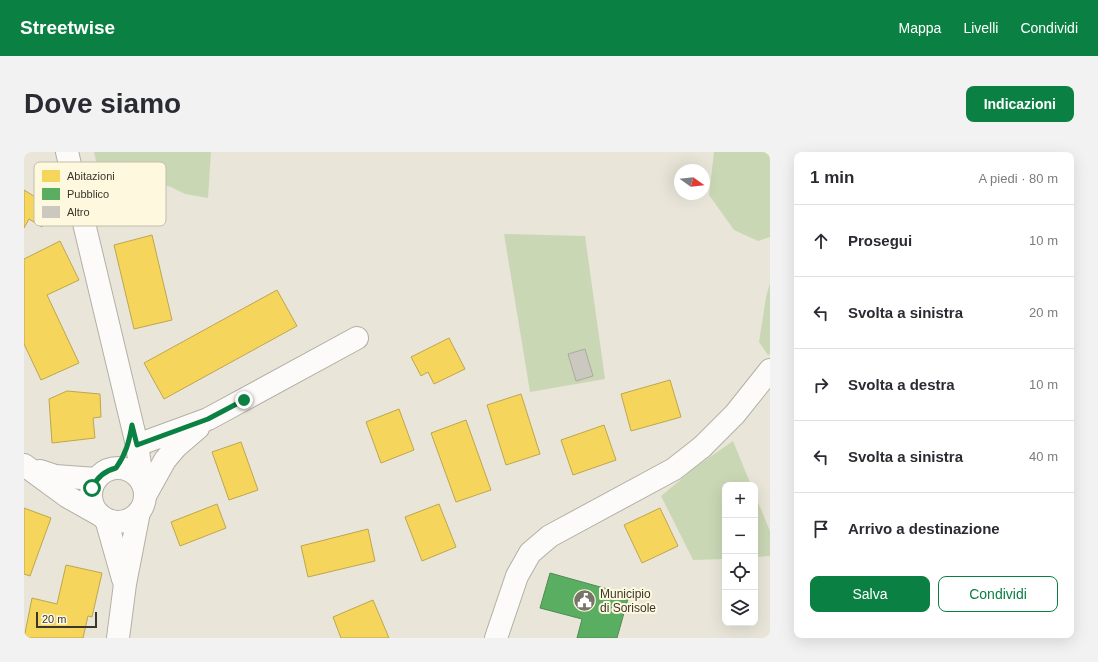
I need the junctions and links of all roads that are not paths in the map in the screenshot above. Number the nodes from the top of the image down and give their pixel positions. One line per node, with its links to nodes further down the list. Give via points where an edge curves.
1 (67, 152): 2 (street)
2 (69, 162)
3 (85, 226): 7 (street)
4 (357, 338): 6 (street)
5 (770, 370): 15 (street, via 735,414 702,447 674,469 550,536 530,553 517,576)
6 (208, 419): 7 (street); 11 (street, via 176,447)
7 (134, 435): 9 (street); 11 (street)
8 (26, 466): 10 (street, via 55,476); 12 (street, via 68,497)
9 (116, 468): 10 (street); 11 (street, via 127,470 136,476)
10 (96, 479): 12 (street, via 91,498 94,507)
11 (142, 497): 12 (street, via 130,519 120,522); 13 (street)
12 (103, 517): 13 (street)
13 (125, 584): 14 (street)
14 (118, 638)
15 (496, 638)

